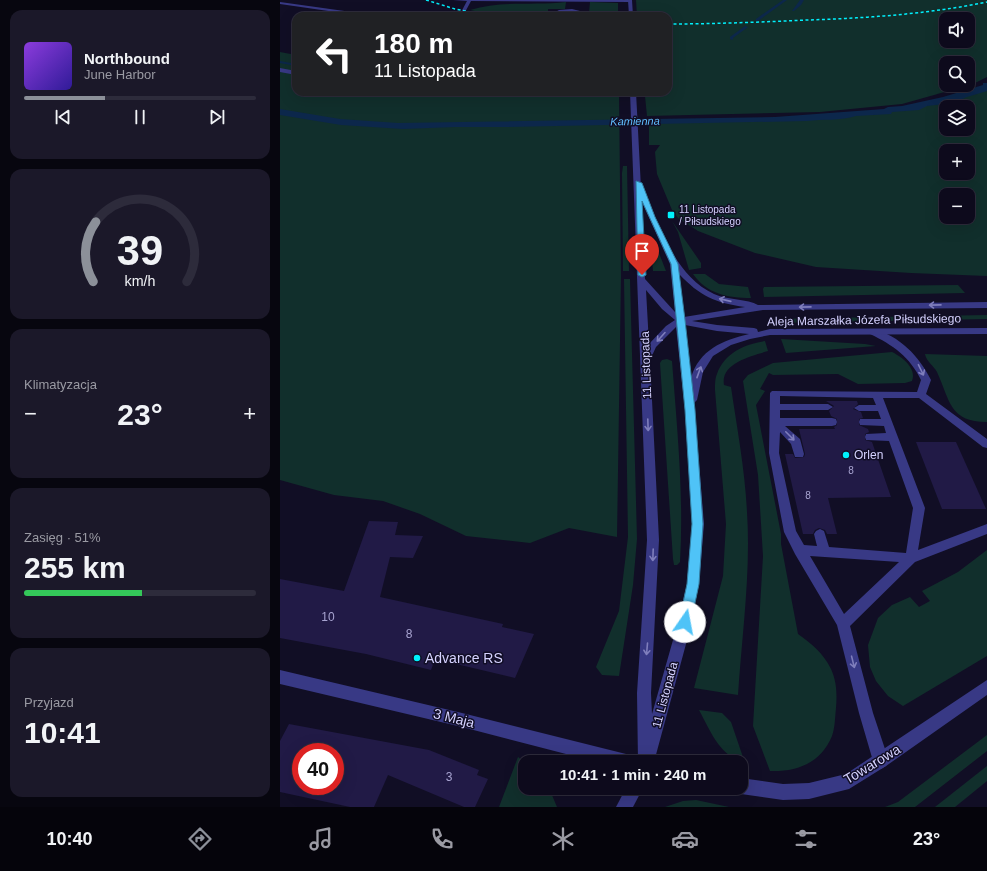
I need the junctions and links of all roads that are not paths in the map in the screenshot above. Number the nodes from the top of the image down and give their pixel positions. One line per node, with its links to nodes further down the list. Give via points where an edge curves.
1 (456, 0): 2 (street)
2 (470, 0): 3 (street); 9 (street)
3 (566, 0): 4 (street)
4 (573, 0): 5 (street); 7 (street)
5 (630, 0): 12 (street)
6 (280, 3): 8 (street)
7 (570, 10): 10 (street); 11 (street)
8 (334, 12)
9 (463, 12)
10 (559, 12)
11 (580, 12)
12 (631, 12)
13 (280, 70): 14 (street)
14 (292, 72)
15 (633, 96): 16 (street, 11 Listopada)
16 (638, 183): 17 (street, 11 Listopada); 18 (street, 11 Listopada)
17 (674, 264): 20 (street, Aleja Marszałka Józefa Piłsudskiego, one-way to 17, via 711,296 700,290); 21 (street, 11 Listopada)
18 (642, 280): 21 (street, via 657,299); 25 (street, 11 Listopada)
19 (987, 305): 20 (street, Aleja Marszałka Józefa Piłsudskiego, one-way to 20)
20 (764, 307): 21 (street, Aleja Marszałka Józefa Piłsudskiego)
21 (681, 320): 23 (street, via 724,329); 25 (street, Aleja Marszałka Józefa Piłsudskiego, one-way to 25, via 662,335); 32 (street, 11 Listopada)
22 (987, 331): 24 (street, Aleja Marszałka Józefa Piłsudskiego)
23 (770, 332): 24 (street, Aleja Marszałka Józefa Piłsudskiego); 32 (street, Aleja Marszałka Józefa Piłsudskiego, one-way to 23, via 698,372 704,361 725,344)
24 (873, 332): 27 (street, one-way to 27, via 904,349 920,365 926,380)
25 (646, 358): 50 (street, 11 Listopada, one-way to 50, via 653,540 644,693)
26 (877, 394): 27 (street); 28 (street, via 775,393); 31 (street)
27 (921, 395): 39 (street)
28 (775, 407): 29 (street); 33 (street)
29 (828, 407)
30 (859, 408): 31 (street)
31 (882, 408): 36 (street)
32 (690, 410): 51 (street, 11 Listopada, via 698,524 693,584)
33 (775, 422): 34 (street); 40 (street, one-way to 40, via 796,442); 43 (street, via 774,453 790,532)
34 (832, 422)
35 (864, 422): 36 (street)
36 (888, 423): 38 (street)
37 (870, 437): 38 (street)
38 (893, 437): 45 (street, via 919,508)
39 (987, 444)
40 (799, 454)
41 (987, 529): 45 (street)
42 (820, 534): 44 (street)
43 (798, 550): 44 (street); 46 (street)
44 (824, 552): 45 (street)
45 (911, 558): 46 (street)
46 (843, 624): 52 (street, one-way to 52)
47 (280, 677): 49 (street, 3 Maja)
48 (987, 687): 52 (street, Towarowa)
49 (599, 755)
50 (646, 755)
51 (648, 755)
52 (881, 761): 53 (street, Towarowa, via 849,781 809,791 782,792)
53 (748, 787)
54 (631, 795): 55 (street)
55 (624, 807)

